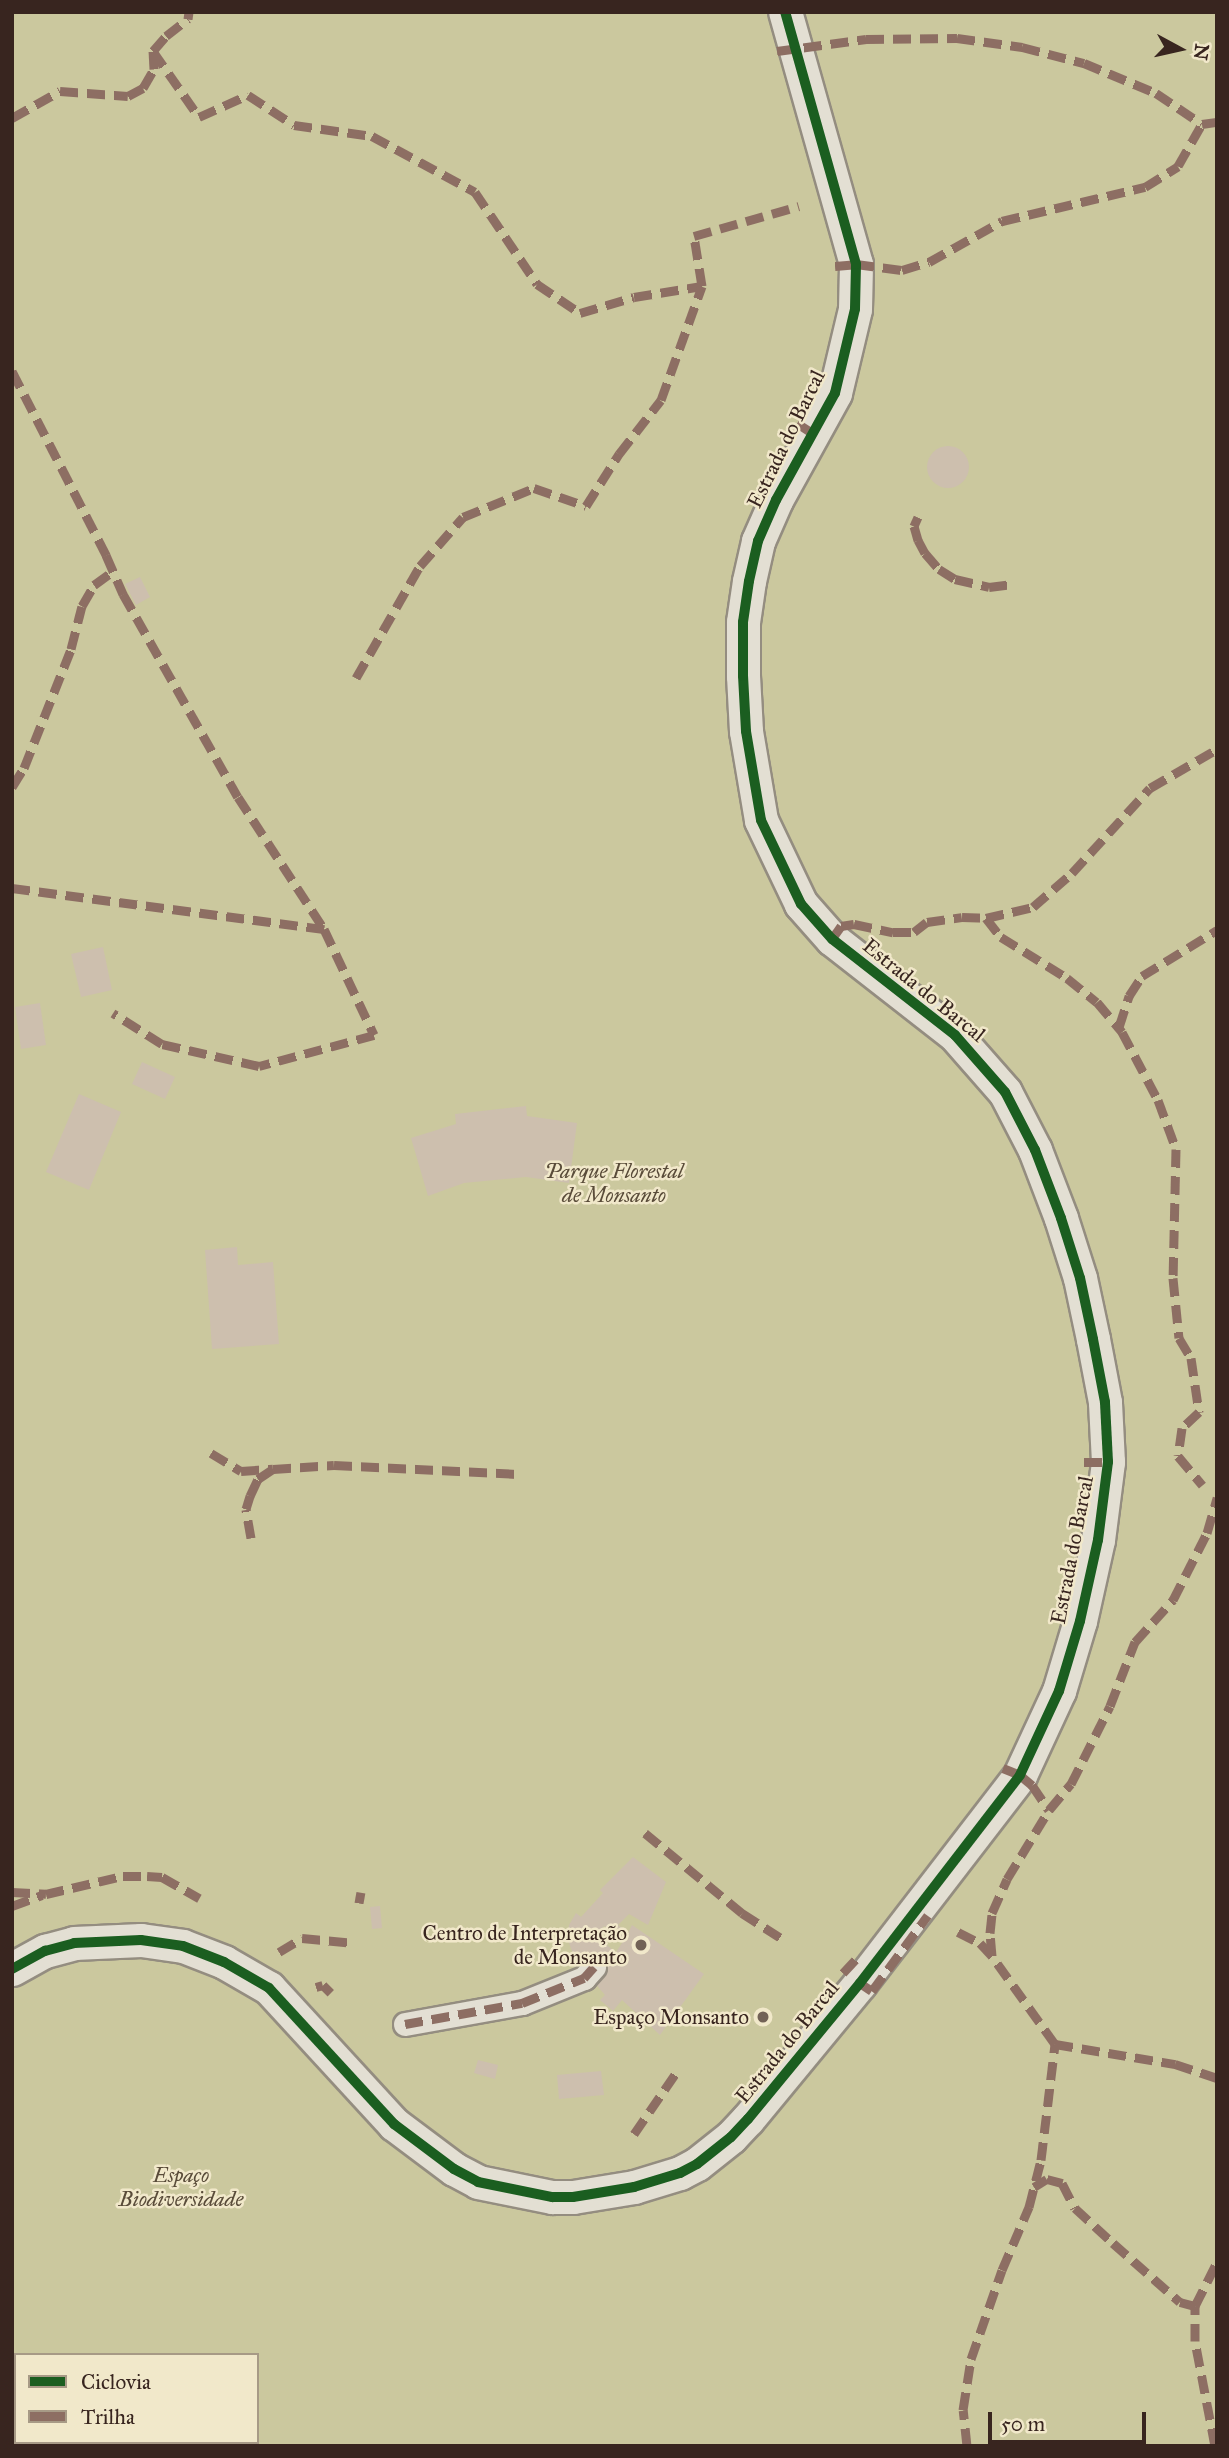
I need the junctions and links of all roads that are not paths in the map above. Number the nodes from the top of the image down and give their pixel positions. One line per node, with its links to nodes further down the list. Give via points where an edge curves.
1 (785, 12): 3 (street, Estrada do Barcal, via 856,264 855,309 835,393 758,541 743,622 746,731 761,820 800,904 832,939 955,1035 981,1061 1035,1150 1080,1278 1105,1402 1108,1462 1098,1540 1059,1691 1020,1775 860,1983 748,2119 697,2164 634,2187 573,2197 478,2182 394,2124 269,1989 224,1962 183,1946 141,1940 74,1943 45,1951)
2 (594, 1967): 4 (street, via 584,1978 522,2003)
3 (12, 1969)
4 (405, 2024)

